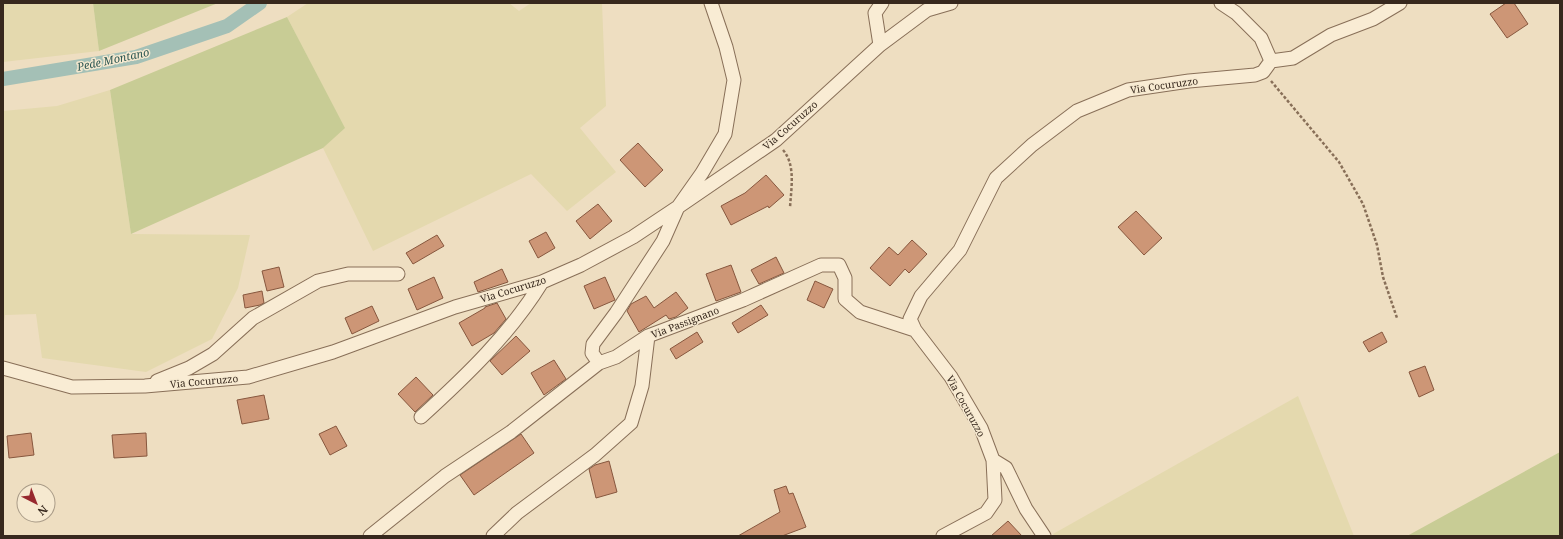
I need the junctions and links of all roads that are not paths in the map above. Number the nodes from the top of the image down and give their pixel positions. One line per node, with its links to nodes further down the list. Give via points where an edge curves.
1 (712, 3): 8 (street, via 734,80 725,134)
2 (882, 3): 6 (street, via 875,13)
3 (950, 3): 6 (street, Via Cocuruzzo, via 927,10)
4 (1221, 3): 7 (street, via 1236,13 1261,38)
5 (1400, 3): 7 (street, via 1373,18 1331,35 1293,58)
6 (880, 45): 8 (street, Via Cocuruzzo, via 776,140)
7 (1271, 61): 11 (street, Via Cocuruzzo, via 1263,72 1255,75 1128,90 1077,111 1032,145 996,178 960,250 921,296 910,320)
8 (678, 207): 10 (street, Via Cocuruzzo, via 620,244); 13 (street, via 663,241 593,344 592,354)
9 (398, 274): 15 (street, via 348,274 318,281 253,318 213,354 189,368)
10 (542, 282): 15 (street, Via Cocuruzzo, via 455,307 333,352 248,377); 16 (street, via 508,330 451,390)
11 (914, 330): 12 (street, Via Passignano, via 860,312 845,299 845,278 839,265 821,265 743,300); 17 (street, Via Cocuruzzo, via 951,377 981,428)
12 (648, 336): 13 (street, Via Passignano, via 616,357); 19 (street, via 642,386 631,423 595,455 517,513)
13 (599, 363): 18 (street, Via Passignano, via 511,432 445,476)
14 (3, 368): 15 (street, Via Cocuruzzo, via 72,387)
15 (145, 386)
16 (421, 417)
17 (993, 460): 20 (street, via 995,500 986,513); 21 (street, via 1006,468 1026,509)
18 (370, 536)
19 (493, 536)
20 (943, 536)
21 (1044, 536)

